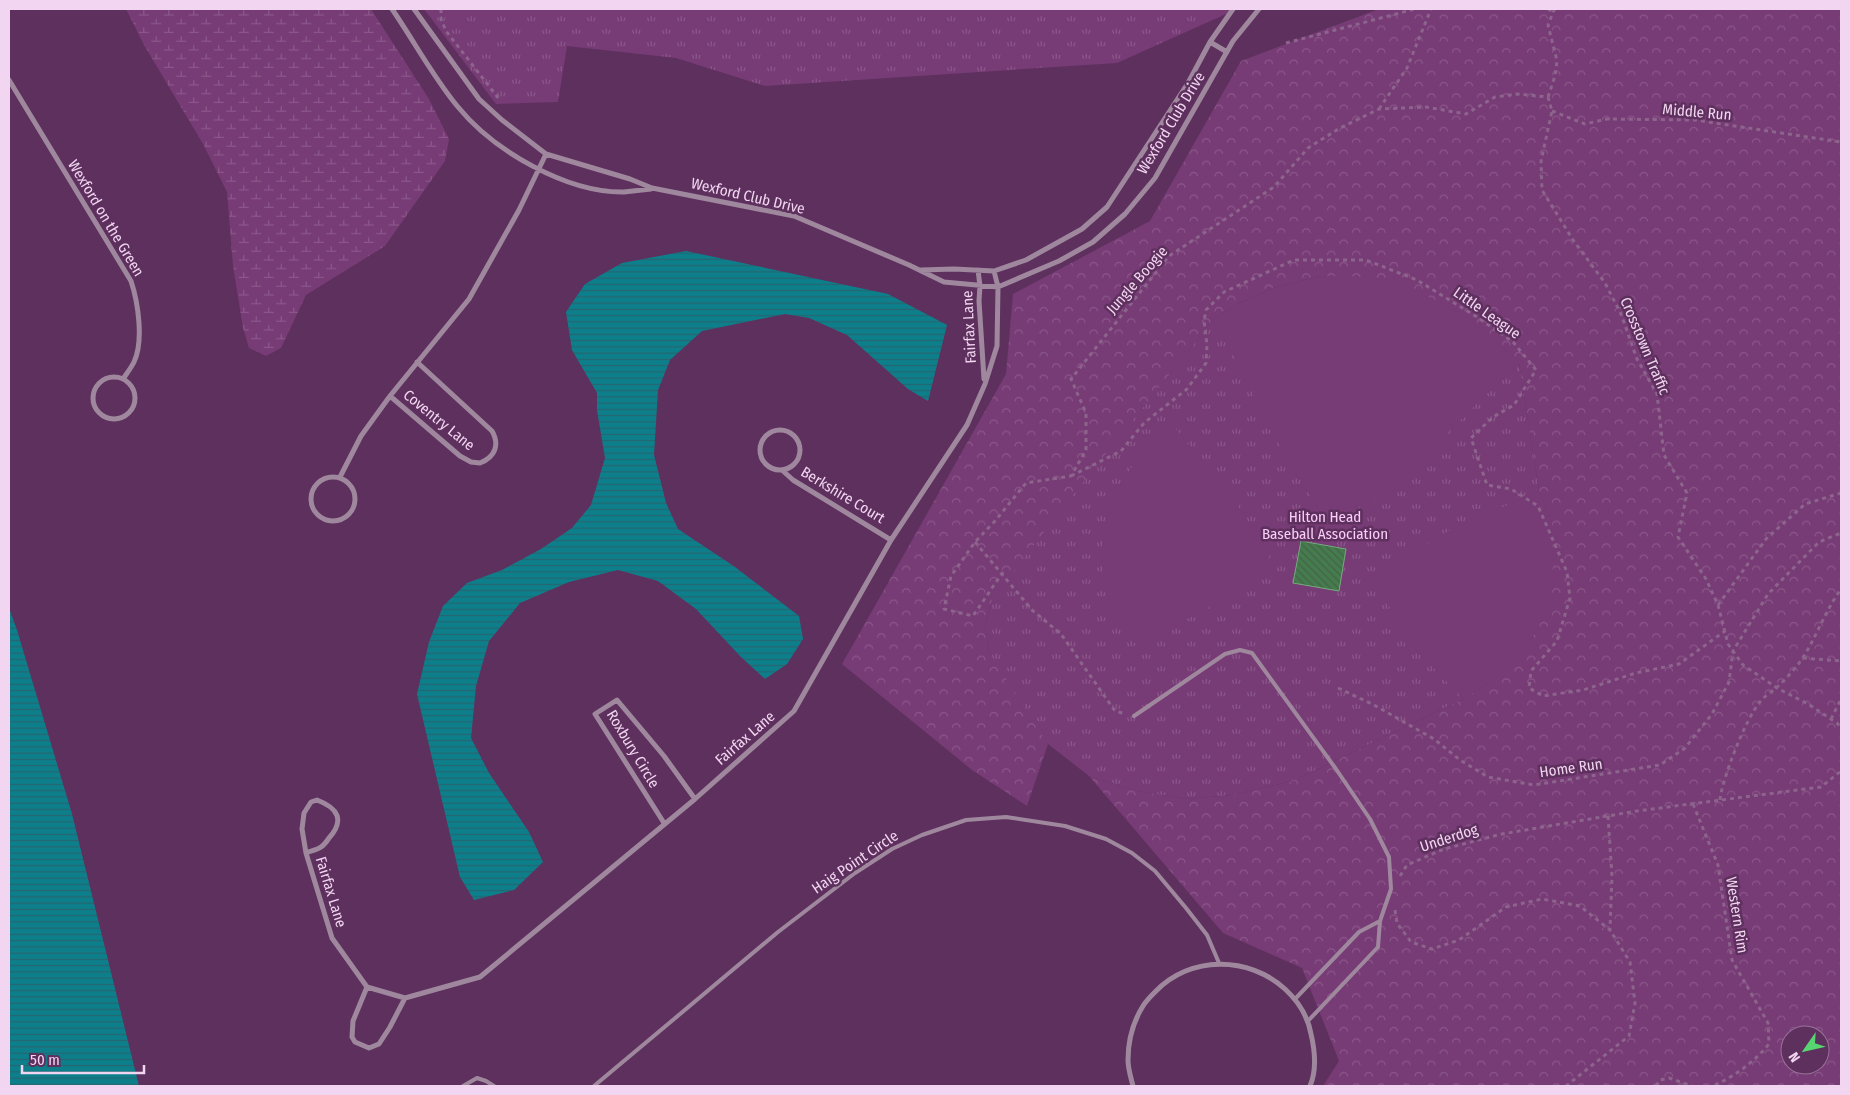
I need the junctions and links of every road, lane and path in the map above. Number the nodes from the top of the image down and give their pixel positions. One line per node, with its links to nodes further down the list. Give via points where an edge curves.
1 (392, 9): 21 (street, Wexford Club Drive, via 458,107 476,127)
2 (414, 9): 20 (street, Wexford Club Drive, via 479,100)
3 (441, 9): 16 (path, via 446,31)
4 (1233, 9): 11 (street, Wexford Club Drive)
5 (1259, 9): 13 (street, Wexford Club Drive)
6 (1416, 9): 12 (path)
7 (1430, 9): 17 (path, via 1407,68)
8 (1548, 9): 10 (path)
9 (1556, 9): 10 (path)
10 (1553, 12): 15 (path, via 1548,25 1557,61)
11 (1210, 42): 13 (street); 25 (street, Wexford Club Drive, via 1188,84 1107,207 1058,244)
12 (1286, 43)
13 (1227, 52): 27 (street, Wexford Club Drive, via 1155,178 1125,214 1093,242 1059,262)
14 (9, 80): 29 (street, Wexford on the Green, via 131,281 136,296 139,330 134,360)
15 (1548, 97): 17 (path, Jungle Boogie, via 1518,94 1495,97 1466,114 1426,107); 18 (path, Crosstown Traffic)
16 (499, 99)
17 (1379, 110): 33 (path, Jungle Boogie, via 1340,128 1308,148 1274,187 1170,256 1071,379 1086,413 1086,450)
18 (1552, 111): 19 (path, Middle Run, via 1585,124 1607,119 1695,120); 41 (path, Crosstown Traffic, via 1541,161 1542,190 1605,283 1621,314 1636,359 1657,394 1664,455 1688,493 1678,537 1706,579)
19 (1841, 142)
20 (546, 154): 21 (street, Coventry Lane); 22 (street, Wexford Club Drive)
21 (538, 170): 22 (street, Wexford Club Drive, via 598,189 624,192); 28 (street, Coventry Lane, via 469,299)
22 (652, 188): 23 (street, Wexford Club Drive, via 794,216)
23 (921, 270): 24 (street, Wexford Club Drive); 26 (street, Wexford Club Drive, via 944,282)
24 (978, 270): 25 (street, Wexford Club Drive); 26 (street, Fairfax Lane)
25 (994, 271): 27 (street, Fairfax Lane)
26 (980, 286): 27 (street, Wexford Club Drive); 30 (street, Fairfax Lane)
27 (998, 287): 30 (street, Fairfax Lane, via 997,346)
28 (417, 362): 31 (street, Coventry Lane); 31 (street, Coventry Lane, via 492,431 497,440 492,456 480,463 460,456)
29 (123, 379): 29 (street, via 109,377 97,384 93,398 103,416 122,417 132,408 133,388)
30 (985, 384): 37 (street, Fairfax Lane, via 967,425)
31 (390, 396): 34 (street, Coventry Lane, via 361,436)
32 (782, 470): 32 (street, Berkshire Court, via 794,464 799,451 796,438 778,430 767,434 760,451 765,463); 37 (street, Berkshire Court)
33 (1071, 476): 38 (path, via 1026,483); 42 (path, Little League, via 1121,451 1144,424 1187,389 1206,363 1206,310 1224,292 1294,260 1366,260 1417,280 1477,316 1513,342 1536,370 1514,405 1493,417 1471,438 1487,485 1511,489 1538,506 1567,572 1570,598 1557,641 1531,671 1529,688 1543,696 1584,690 1636,673 1679,664)
34 (340, 477): 34 (street, via 326,477 314,485 311,492 311,506 315,513 328,521 342,519 353,509 355,494)
35 (1841, 493): 41 (path, via 1805,504 1766,539)
36 (1841, 533): 43 (path, via 1819,542 1768,594)
37 (891, 540): 53 (street, Fairfax Lane, via 794,711)
38 (975, 542): 39 (path); 39 (path, via 951,576 944,609 973,616)
39 (1002, 572): 49 (path, via 1032,610 1061,634 1115,711)
40 (1841, 589): 44 (path, via 1829,605)
41 (1718, 605): 42 (path, Crosstown Traffic)
42 (1724, 630): 43 (path, Crosstown Traffic)
43 (1733, 651): 46 (path, Home Run, via 1729,682 1712,714 1685,748 1668,760 1660,765 1534,785 1488,777 1434,739); 47 (path, Crosstown Traffic, via 1743,665)
44 (1803, 658): 45 (path); 47 (path)
45 (1841, 661)
46 (1338, 688)
47 (1777, 688): 50 (path, Crosstown Traffic); 54 (path, via 1760,702 1746,723 1721,788)
48 (1841, 699): 50 (path)
49 (1134, 716): 59 (lane, via 1225,654 1240,650 1252,653 1370,819 1389,857)
50 (1831, 719): 51 (path, Crosstown Traffic)
51 (1841, 728)
52 (1841, 771): 54 (path, Underdog, via 1821,787)
53 (695, 799): 57 (street, Fairfax Lane); 57 (street, Roxbury Circle, via 617,700 595,714)
54 (1720, 800): 55 (path, Underdog)
55 (1693, 804): 56 (path, Underdog); 75 (path, Western Rim, via 1718,865 1732,960 1768,1023 1769,1044 1759,1056 1734,1076)
56 (1608, 816): 59 (path, Underdog, via 1502,834 1444,849 1407,865); 61 (path, via 1612,876)
57 (664, 823): 64 (street, Fairfax Lane, via 480,977)
58 (306, 853): 58 (street, Fairfax Lane, via 302,829 304,813 311,802 318,800 331,807 339,821 334,833 321,847); 63 (street, Fairfax Lane, via 332,938)
59 (1391, 889): 60 (lane); 61 (path, via 1397,923 1411,942 1432,949 1459,940 1506,907 1542,899 1580,906)
60 (1380, 921): 65 (lane, via 1359,932); 66 (lane, via 1378,946)
61 (1610, 930): 72 (path, via 1630,962 1635,1003 1629,1036)
62 (1219, 963): 65 (street, via 1248,967 1274,979); 69 (lane, Haig Point Circle, via 1206,935 1186,908 1155,871 1132,853 1106,839 1065,826 1006,817 966,820 892,849 855,873 778,932); 70 (street, via 1190,969 1164,983 1143,1005 1131,1032 1128,1062)
63 (367, 987): 64 (street); 64 (street, via 353,1022 352,1037 369,1048 379,1044)
64 (405, 998)
65 (1295, 999): 66 (street)
66 (1308, 1021): 71 (street, via 1315,1052)
67 (463, 1086): 68 (lane, via 477,1078)
68 (494, 1086)
69 (594, 1086)
70 (1133, 1086)
71 (1310, 1086)
72 (1566, 1086)
73 (1656, 1086): 74 (path, via 1660,1080 1669,1078)
74 (1692, 1086)
75 (1713, 1086)

